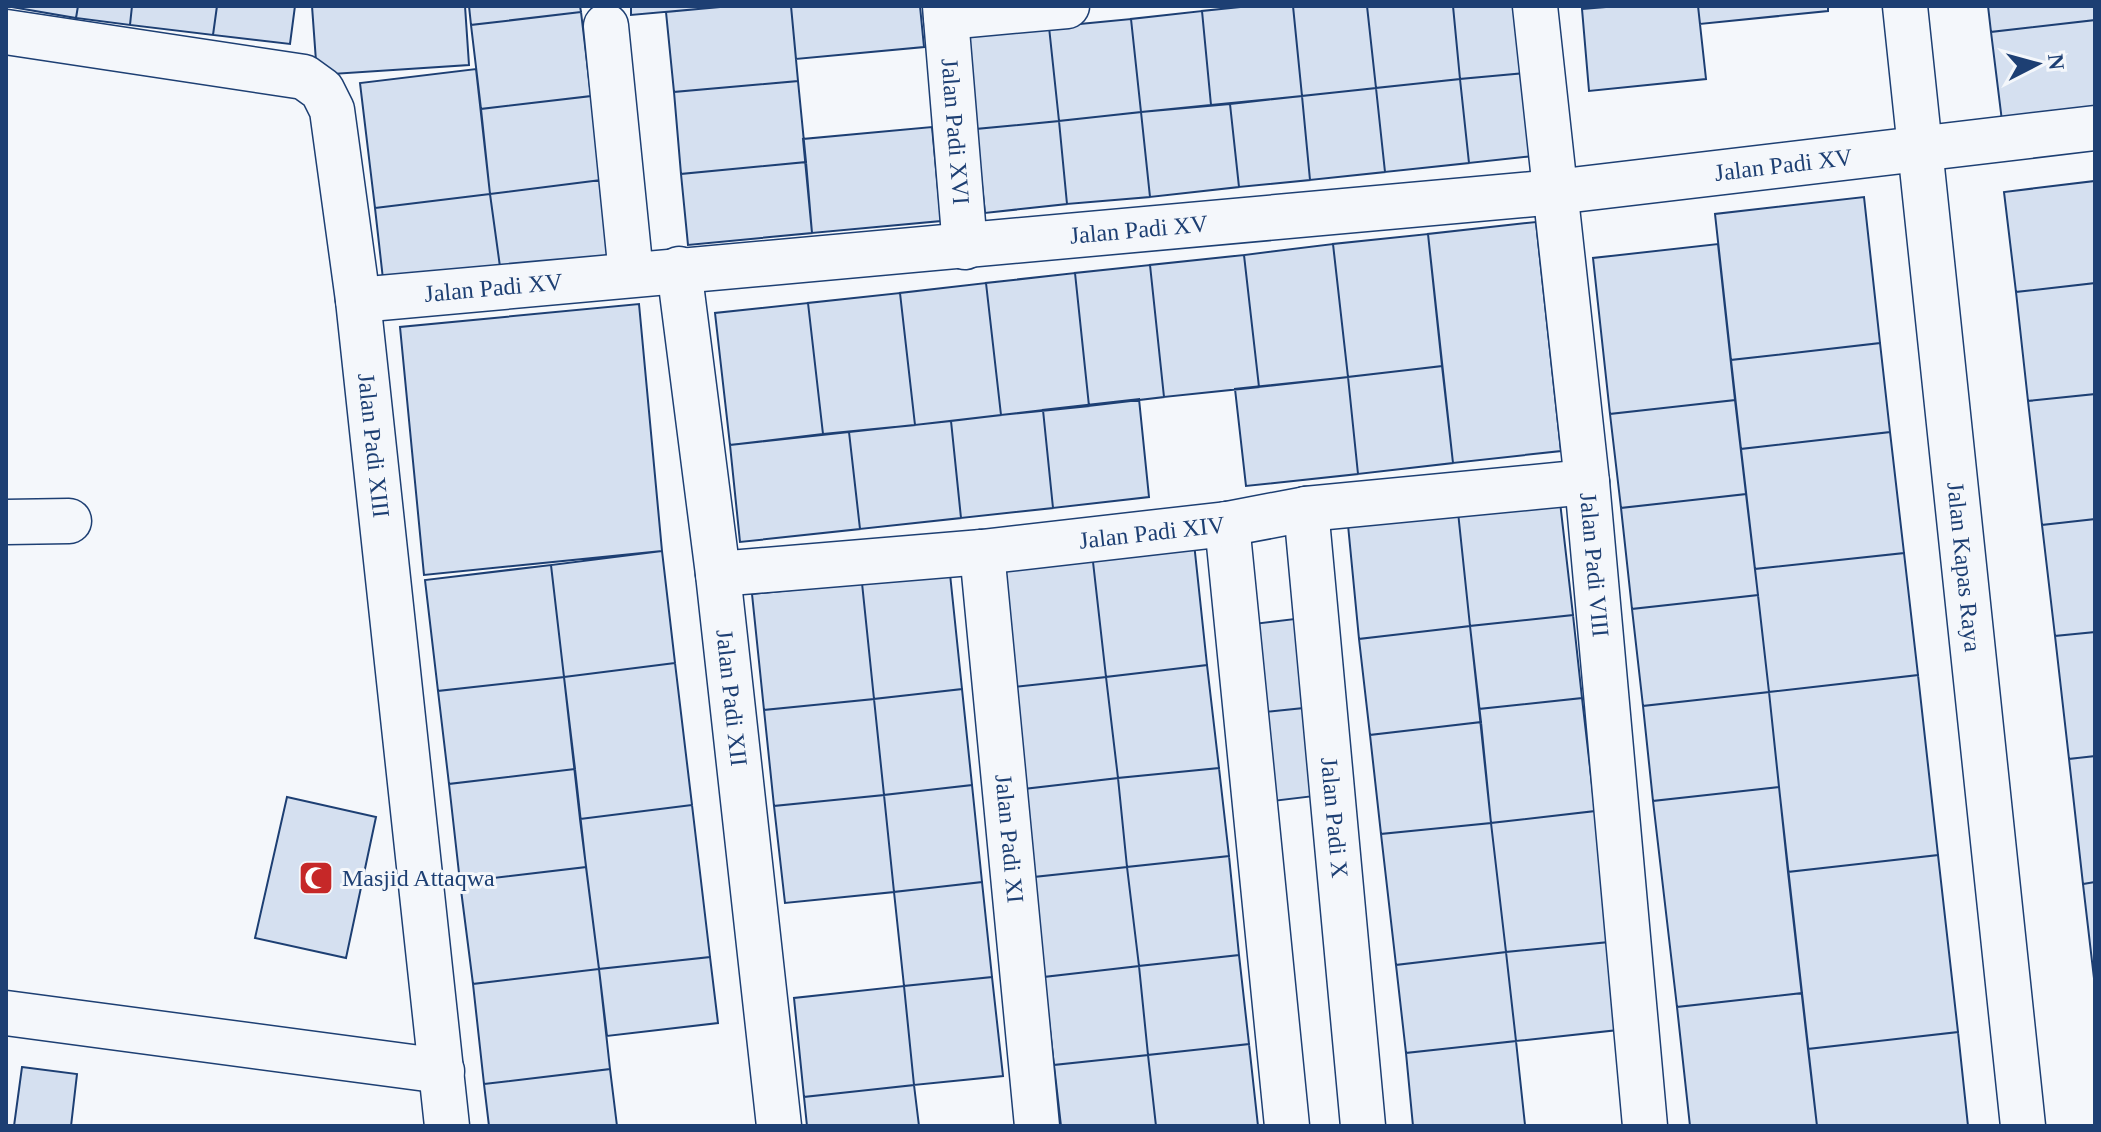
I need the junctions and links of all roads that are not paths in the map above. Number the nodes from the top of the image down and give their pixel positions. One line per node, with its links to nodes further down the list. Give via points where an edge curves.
1 (1067, 6): 4 (street, Jalan Padi XVI)
2 (1535, 6): 9 (street, Jalan Padi VIII)
3 (1905, 6): 8 (street, Jalan Kapas Raya)
4 (946, 12): 10 (street, Jalan Padi XVI)
5 (606, 26): 12 (street)
6 (6, 32): 13 (street, Jalan Padi XIII, via 304,77 322,90 332,110)
7 (2095, 128): 8 (street, Jalan Padi XV)
8 (1919, 147): 9 (street, Jalan Padi XV); 29 (street, Jalan Kapas Raya)
9 (1555, 192): 10 (street, Jalan Padi XV); 14 (street, Jalan Padi VIII)
10 (965, 247): 11 (street, Jalan Padi XV)
11 (679, 269): 12 (street, Jalan Padi XV); 20 (street, Jalan Padi XII)
12 (631, 274): 13 (street, Jalan Padi XV)
13 (358, 300): 22 (street, Jalan Padi XIII)
14 (1587, 482): 15 (street, Jalan Padi XIV); 28 (street, Jalan Padi VIII)
15 (1306, 509): 18 (street, Jalan Padi XIV); 27 (street, Jalan Padi X)
16 (69, 521): 17 (street)
17 (6, 522)
18 (1227, 524): 19 (street, Jalan Padi XIV); 26 (street)
19 (982, 552): 20 (street, Jalan Padi XIV); 25 (street, Jalan Padi XI)
20 (718, 574): 24 (street, Jalan Padi XII)
21 (6, 1013): 22 (street)
22 (442, 1071): 23 (street, Jalan Padi XIII)
23 (447, 1126)
24 (779, 1126)
25 (1037, 1126)
26 (1287, 1126)
27 (1363, 1126)
28 (1645, 1126)
29 (2023, 1126)

